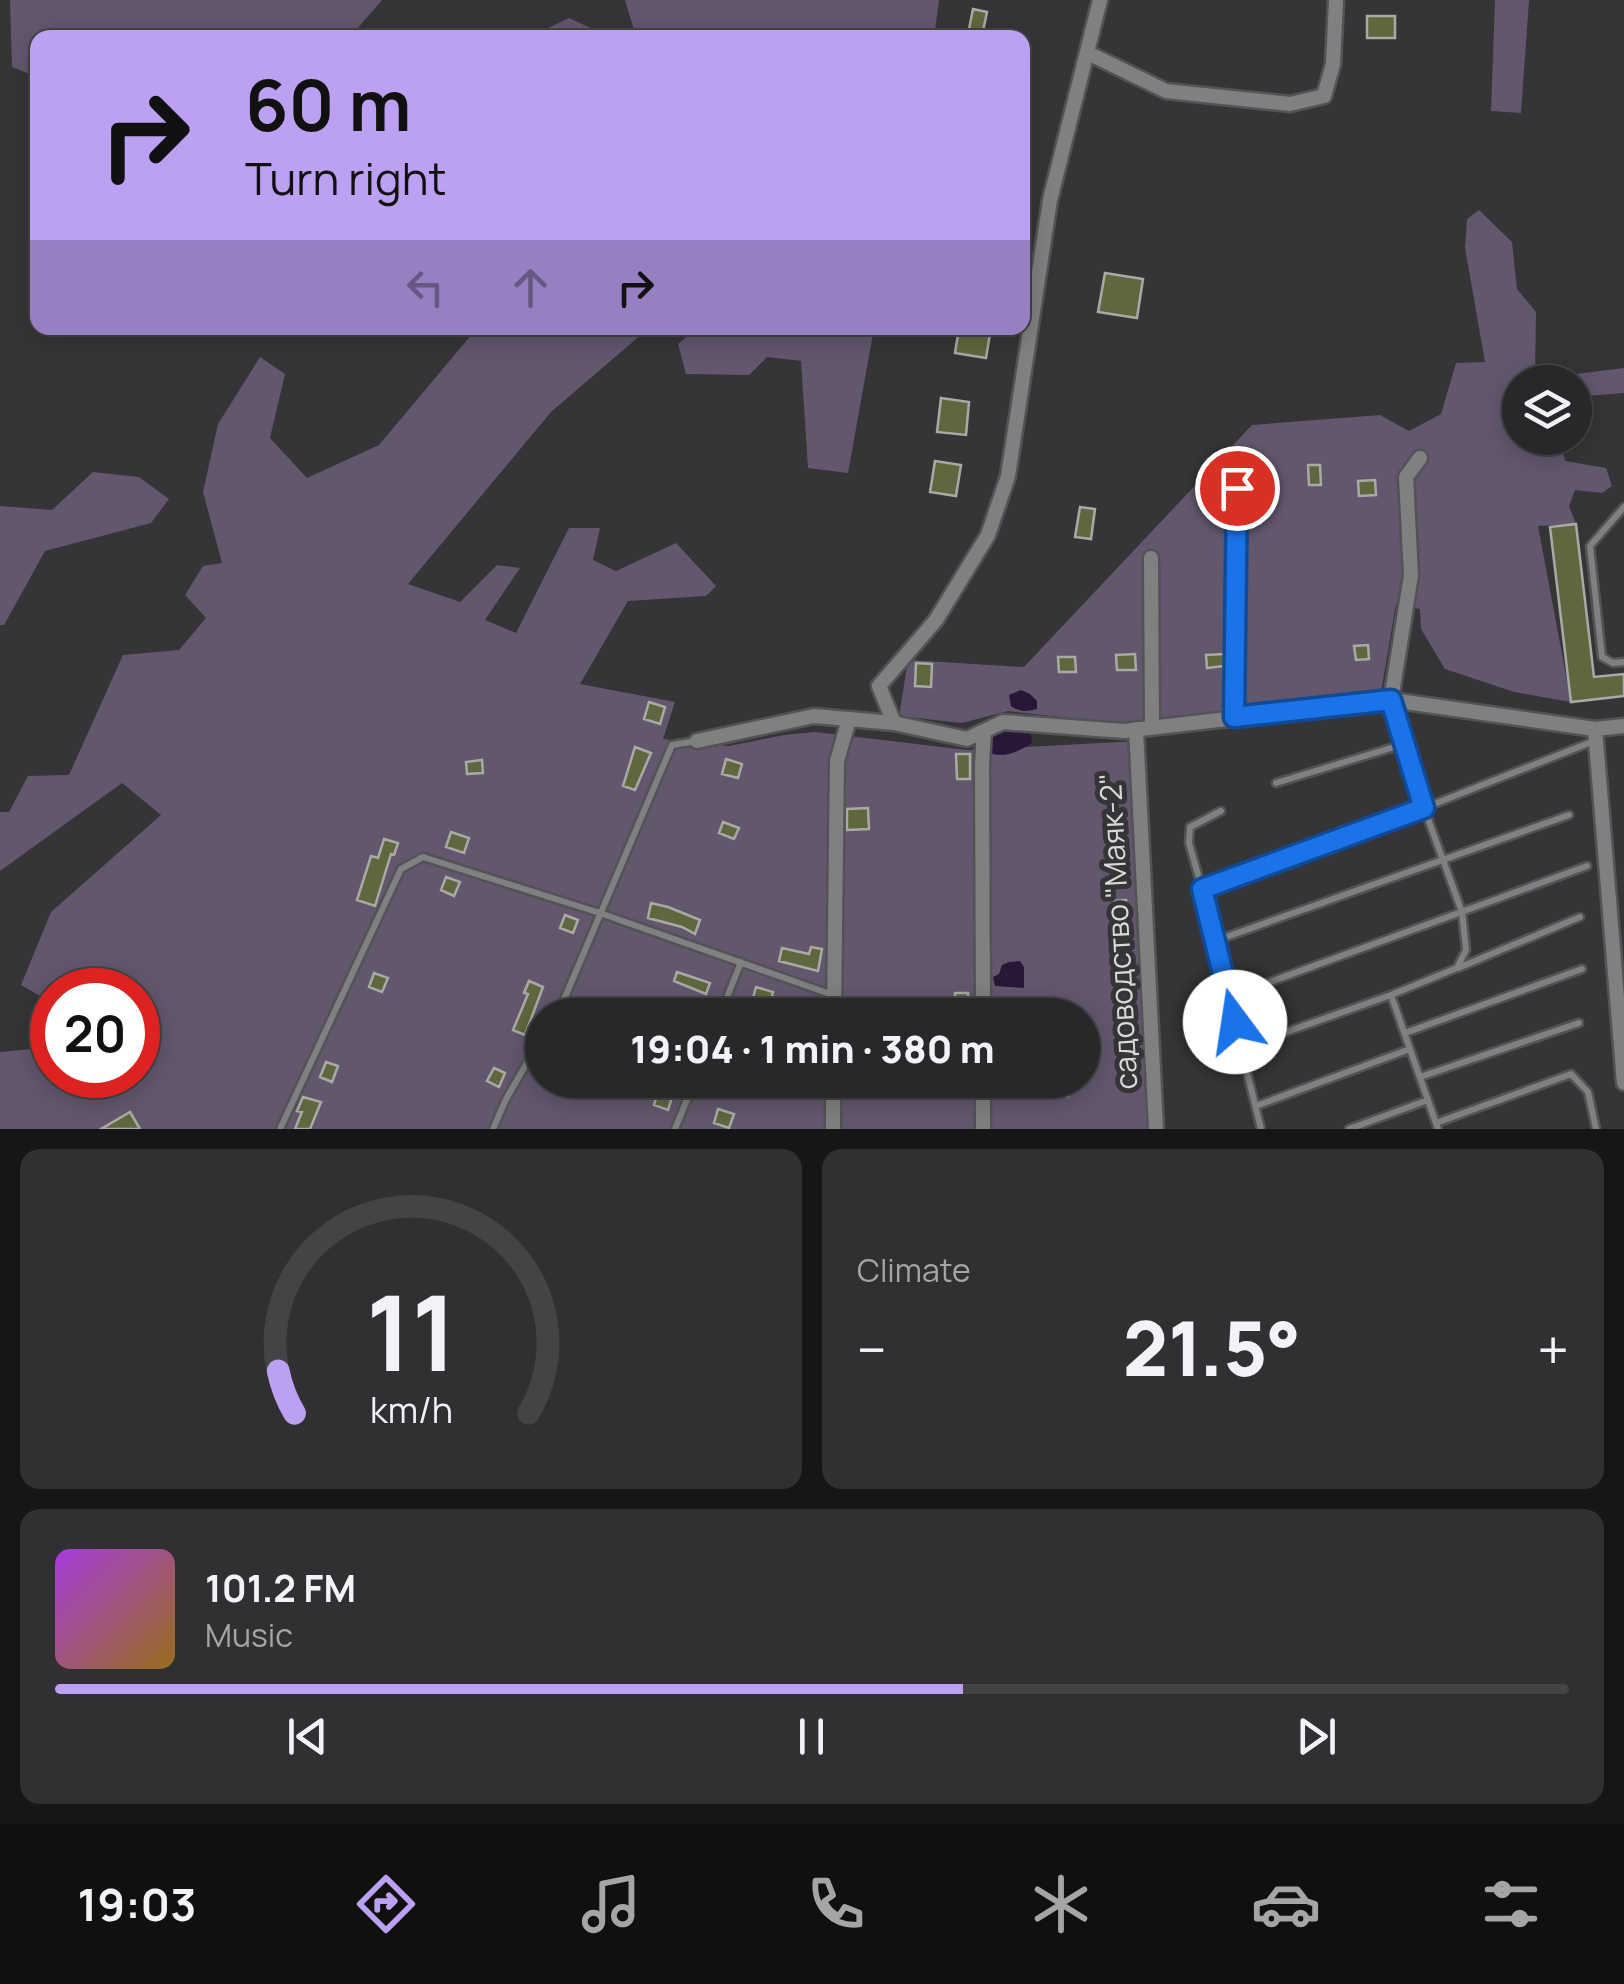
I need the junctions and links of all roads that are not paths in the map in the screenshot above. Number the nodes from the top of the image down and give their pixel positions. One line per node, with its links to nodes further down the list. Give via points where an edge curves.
1 (1100, 0): 3 (street)
2 (1336, 0): 3 (street, via 1324,96 1290,104 1166,91)
3 (1088, 53): 4 (street, via 1050,200)
4 (1030, 331)
5 (1029, 335): 14 (street, via 1008,476 988,535 936,620 879,686)
6 (1420, 458): 11 (street, via 1406,477 1411,575)
7 (1237, 488): 12 (street)
8 (1624, 507): 10 (lane, via 1590,546 1602,657)
9 (1151, 558): 16 (street, садоводство "Маяк-2")
10 (1624, 662)
11 (1391, 700): 12 (street); 18 (street); 20 (lane)
12 (1234, 717): 16 (street)
13 (849, 719): 14 (street); 19 (street, via 814,716); 36 (street, via 836,761)
14 (894, 723): 17 (street, via 967,739)
15 (1624, 726): 18 (street)
16 (1144, 728): 17 (street, via 1003,722); 60 (street, садоводство "Маяк-2")
17 (984, 731): 41 (street)
18 (1596, 735): 22 (lane); 31 (street)
19 (697, 741): 29 (lane, via 672,744)
20 (1404, 744): 21 (lane); 22 (lane)
21 (1276, 783)
22 (1424, 808): 25 (lane); 27 (lane)
23 (1221, 811): 27 (lane, via 1190,827)
24 (1570, 815): 25 (lane)
25 (1444, 860): 28 (lane); 32 (lane)
26 (1587, 866): 28 (lane)
27 (1202, 889): 32 (lane)
28 (1462, 912): 34 (lane, via 1466,950); 38 (lane)
29 (600, 913): 33 (lane); 39 (lane); 55 (lane, via 423,857 402,869)
30 (1580, 917): 34 (lane)
31 (1617, 919): 48 (street)
32 (1215, 941): 38 (lane)
33 (740, 962): 36 (lane); 40 (lane)
34 (1457, 968): 37 (lane)
35 (1582, 969): 43 (lane)
36 (834, 995)
37 (1391, 995): 43 (lane); 44 (lane)
38 (1229, 997): 44 (lane)
39 (563, 998)
40 (726, 998)
41 (982, 998)
42 (1579, 1023): 47 (lane)
43 (1405, 1034): 45 (lane)
44 (1242, 1048): 53 (lane)
45 (1410, 1049): 47 (lane); 53 (lane)
46 (525, 1066): 56 (lane)
47 (1420, 1077): 52 (lane)
48 (1624, 1083)
49 (687, 1098): 57 (lane)
50 (834, 1098): 58 (street)
51 (983, 1098): 59 (street)
52 (1428, 1100): 54 (lane); 62 (lane)
53 (1256, 1106): 61 (lane)
54 (1437, 1126): 63 (lane, via 1572,1074 1588,1092)
55 (280, 1129)
56 (493, 1129)
57 (674, 1129)
58 (833, 1129)
59 (983, 1129)
60 (1156, 1129)
61 (1261, 1129)
62 (1349, 1129)
63 (1596, 1129)

